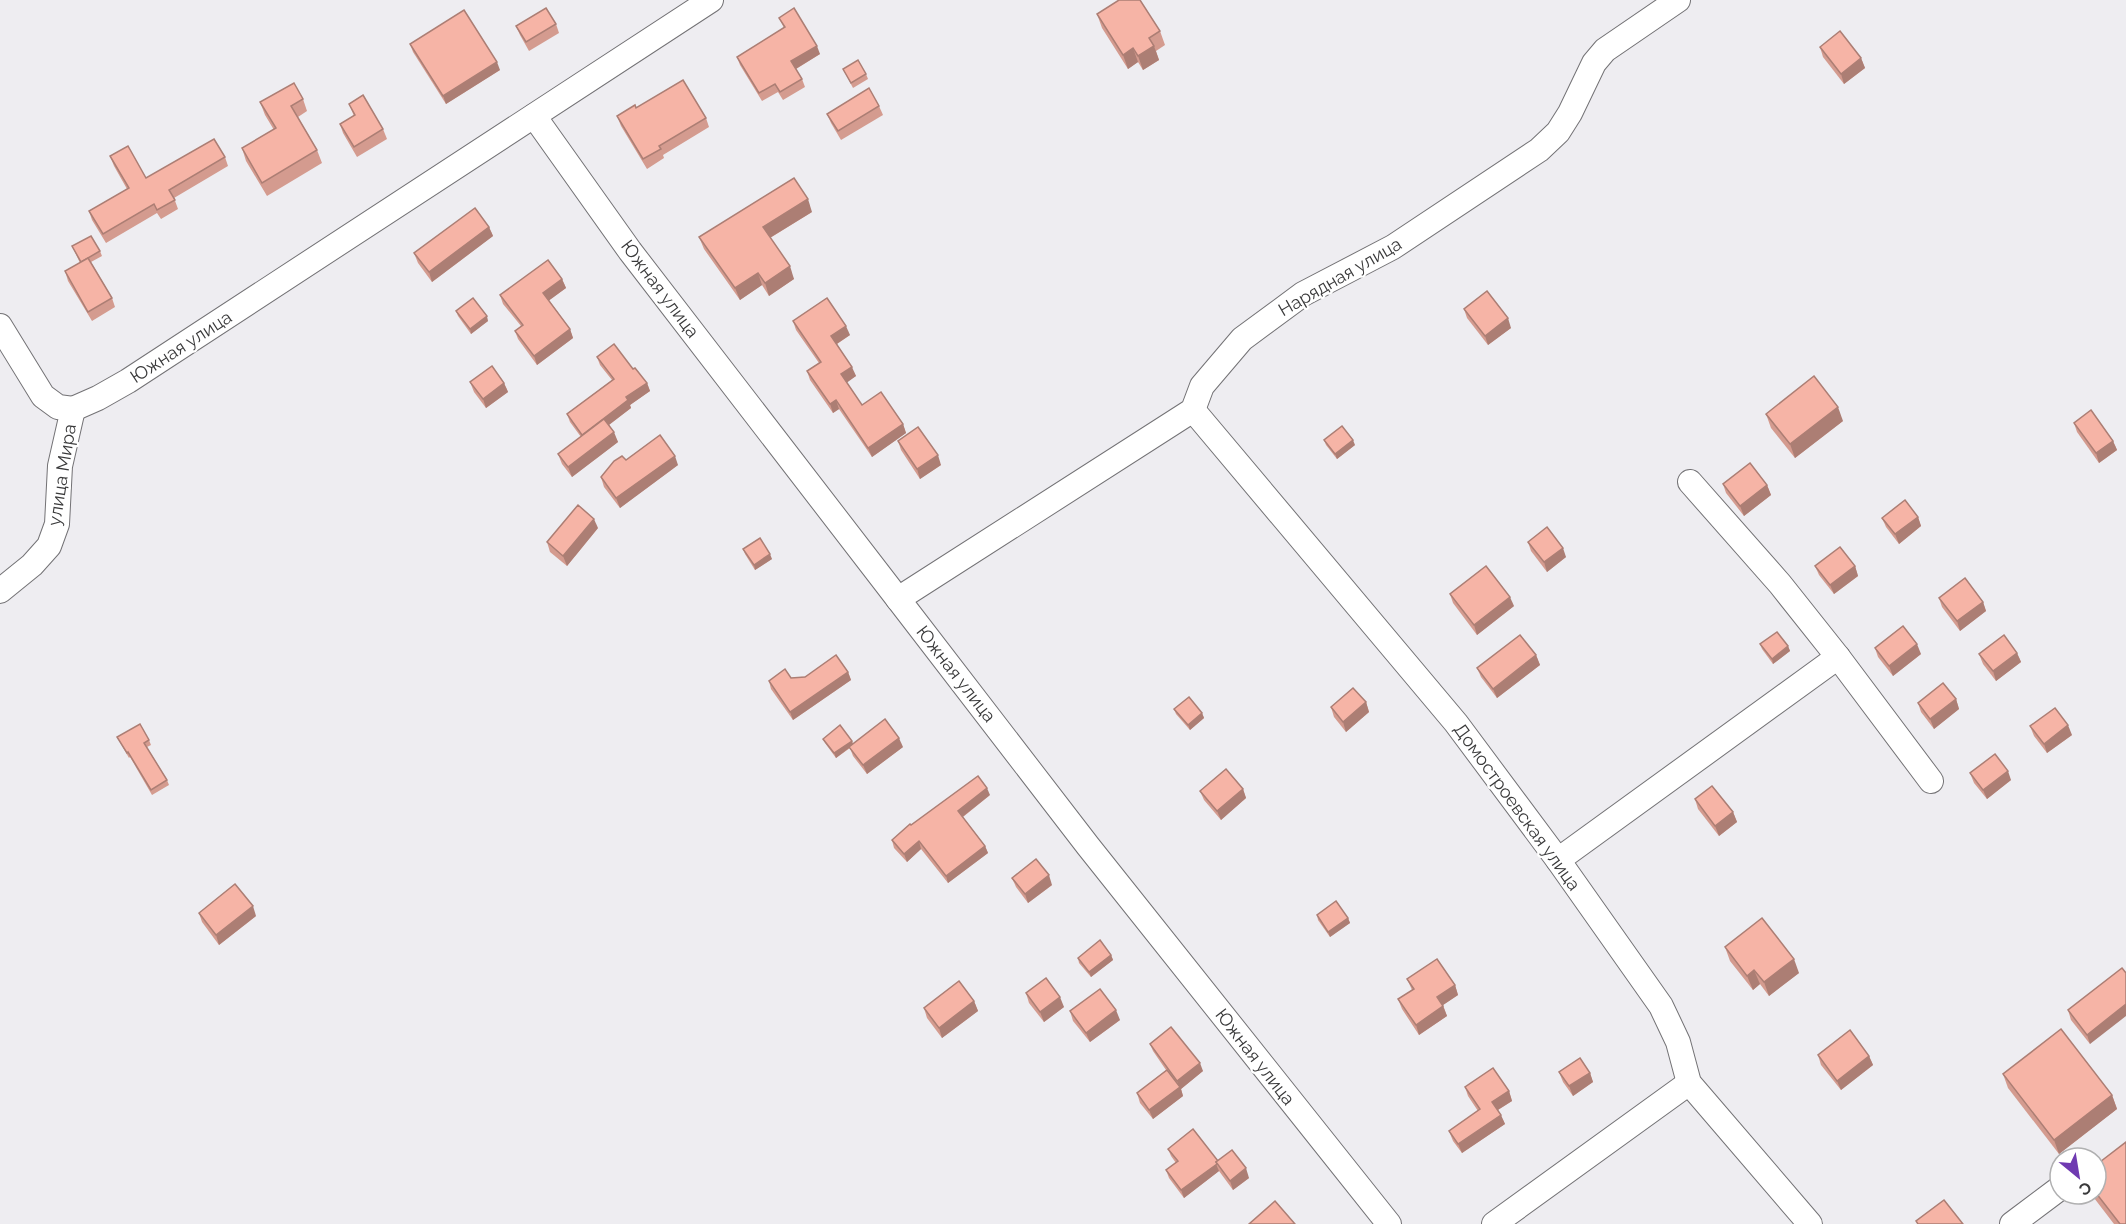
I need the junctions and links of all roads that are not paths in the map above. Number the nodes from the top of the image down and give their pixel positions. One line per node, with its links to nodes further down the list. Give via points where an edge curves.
1 (711, 0): 3 (street, Южная улица)
2 (1678, 0): 6 (street, Нарядная улица, via 1605,50 1594,63 1564,122 1539,150 1393,247 1303,294 1242,339 1202,386)
3 (534, 116): 5 (street, Южная улица, via 128,381); 9 (street, Южная улица, via 630,251)
4 (0, 326): 5 (street, via 43,396 58,407)
5 (74, 409): 8 (street, улица Мира, via 60,466 57,524 49,546)
6 (1193, 410): 9 (street); 12 (street, Домостроевская улица, via 1456,723)
7 (1690, 482): 10 (street)
8 (0, 591)
9 (898, 599): 15 (street, Южная улица, via 1095,855)
10 (1838, 657): 11 (street); 12 (street)
11 (1931, 781)
12 (1558, 860): 13 (street, Домостроевская улица, via 1661,1006 1678,1042)
13 (1689, 1083): 16 (street); 17 (street, Домостроевская улица)
14 (2048, 1197): 18 (street)
15 (1389, 1224)
16 (1494, 1224)
17 (1810, 1224)
18 (2012, 1224)

